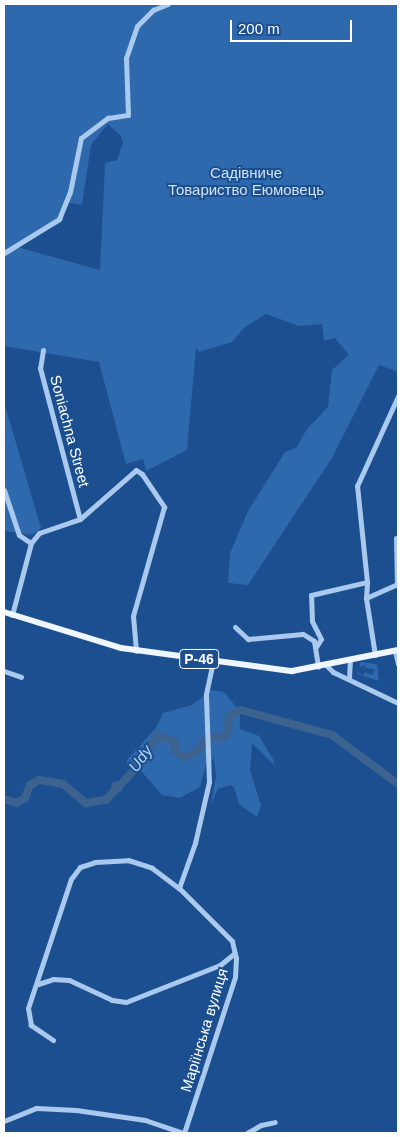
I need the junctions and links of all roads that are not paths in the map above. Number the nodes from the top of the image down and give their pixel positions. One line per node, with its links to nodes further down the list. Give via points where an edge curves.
1 (168, 4): 2 (street, via 153,10 137,26 126,58 128,115 108,118 81,138 70,192 59,219)
2 (4, 253)
3 (43, 350): 6 (street, Soniachna Street, via 40,368)
4 (398, 396): 10 (street, via 357,486)
5 (4, 490): 8 (street, via 19,534)
6 (80, 519): 8 (street, via 39,533); 17 (street, via 136,470 164,507 134,616)
7 (396, 538): 9 (street)
8 (31, 543): 14 (street)
9 (398, 562): 11 (street)
10 (367, 582): 12 (street); 16 (street, via 311,595 312,621 321,639)
11 (398, 584): 12 (street)
12 (366, 598): 19 (street)
13 (4, 612): 14 (main road, Р-46)
14 (12, 615): 17 (main road, Р-46)
15 (235, 627): 16 (street, via 248,639 303,634 314,641)
16 (316, 647): 24 (street)
17 (136, 650): 21 (main road, Р-46)
18 (397, 651): 19 (main road, Р-46); 22 (street)
19 (376, 655): 20 (main road, Р-46)
20 (350, 660): 23 (main road, Р-46); 27 (street)
21 (212, 661): 24 (main road, Р-46, via 292,671); 29 (street, via 206,694 210,750 205,801)
22 (398, 664)
23 (326, 665): 24 (main road, Р-46); 27 (street)
24 (318, 667)
25 (4, 671): 26 (street)
26 (21, 677)
27 (349, 678): 28 (street)
28 (398, 703)
29 (179, 888): 30 (street, Маріїнська вулиця, via 232,941); 31 (street, Маріїнська вулиця, via 152,868 136,861 84,865 71,879)
30 (235, 953): 31 (street, via 220,965 126,1002 112,1000 69,980 53,979); 35 (street, Маріїнська вулиця, via 235,977)
31 (38, 984): 32 (street, Маріїнська вулиця, via 29,1000 27,1016 35,1029)
32 (52, 1040)
33 (4, 1120): 35 (street, via 36,1108 76,1110 145,1120)
34 (275, 1122): 36 (street)
35 (183, 1133)
36 (247, 1133)

